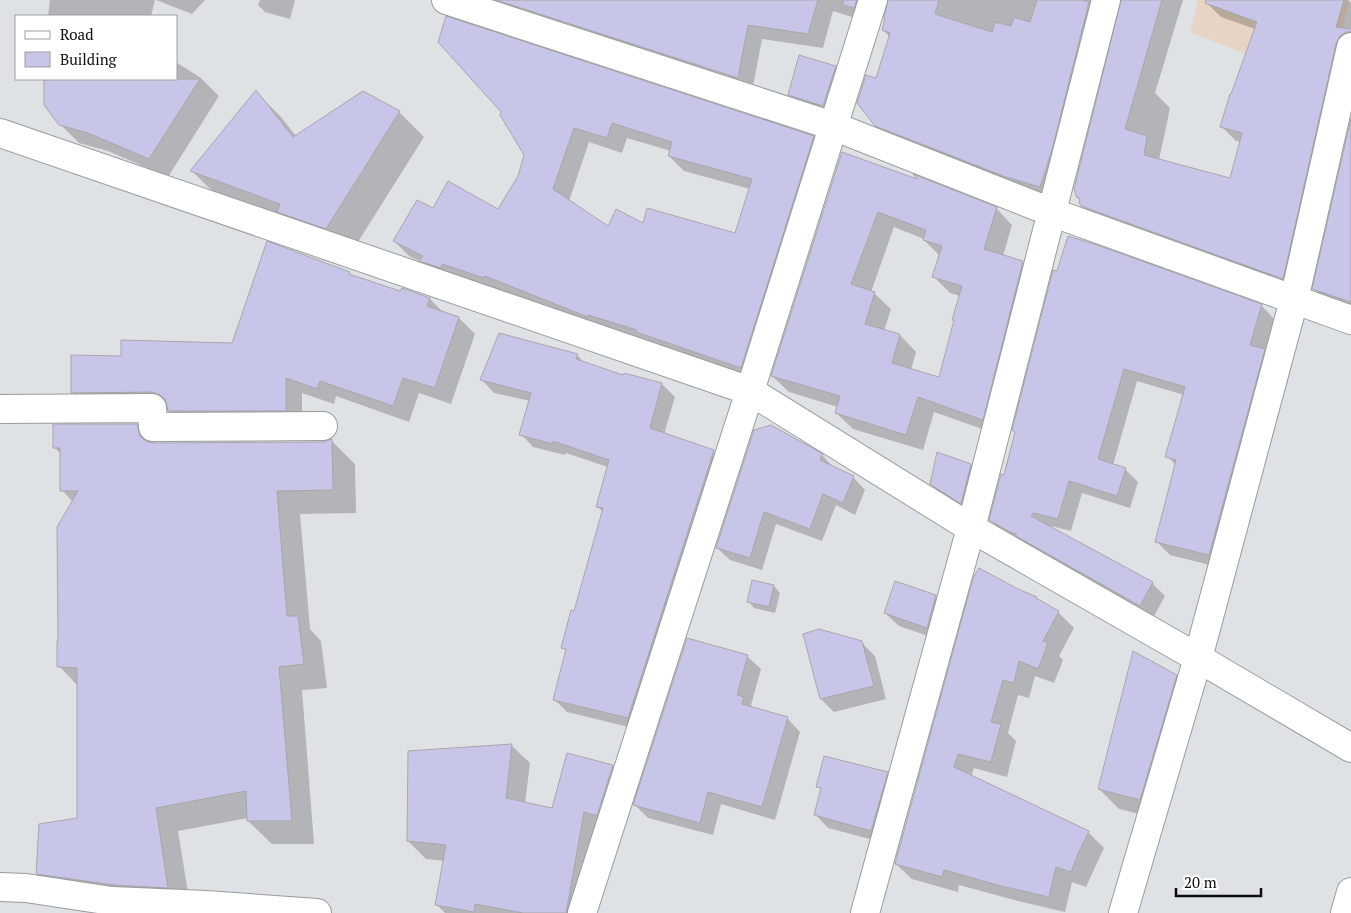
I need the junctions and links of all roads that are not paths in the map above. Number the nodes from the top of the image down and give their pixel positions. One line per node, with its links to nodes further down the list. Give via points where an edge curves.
1 (446, 0): 5 (street)
2 (873, 0): 5 (street)
3 (1106, 0): 7 (street)
4 (1351, 47): 8 (street)
5 (833, 126): 7 (street); 10 (street)
6 (0, 133): 10 (street)
7 (1051, 212): 8 (street); 13 (street)
8 (1294, 300): 9 (street); 14 (street)
9 (1351, 320)
10 (750, 391): 13 (street); 19 (street)
11 (0, 409): 12 (street, via 152,408 153,427)
12 (323, 426)
13 (971, 528): 14 (street); 20 (street)
14 (1198, 658): 15 (street); 21 (street)
15 (1351, 748)
16 (0, 887): 18 (street, via 112,901)
17 (1351, 892): 22 (street)
18 (317, 913)
19 (582, 913)
20 (865, 913)
21 (1122, 913)
22 (1345, 913)

